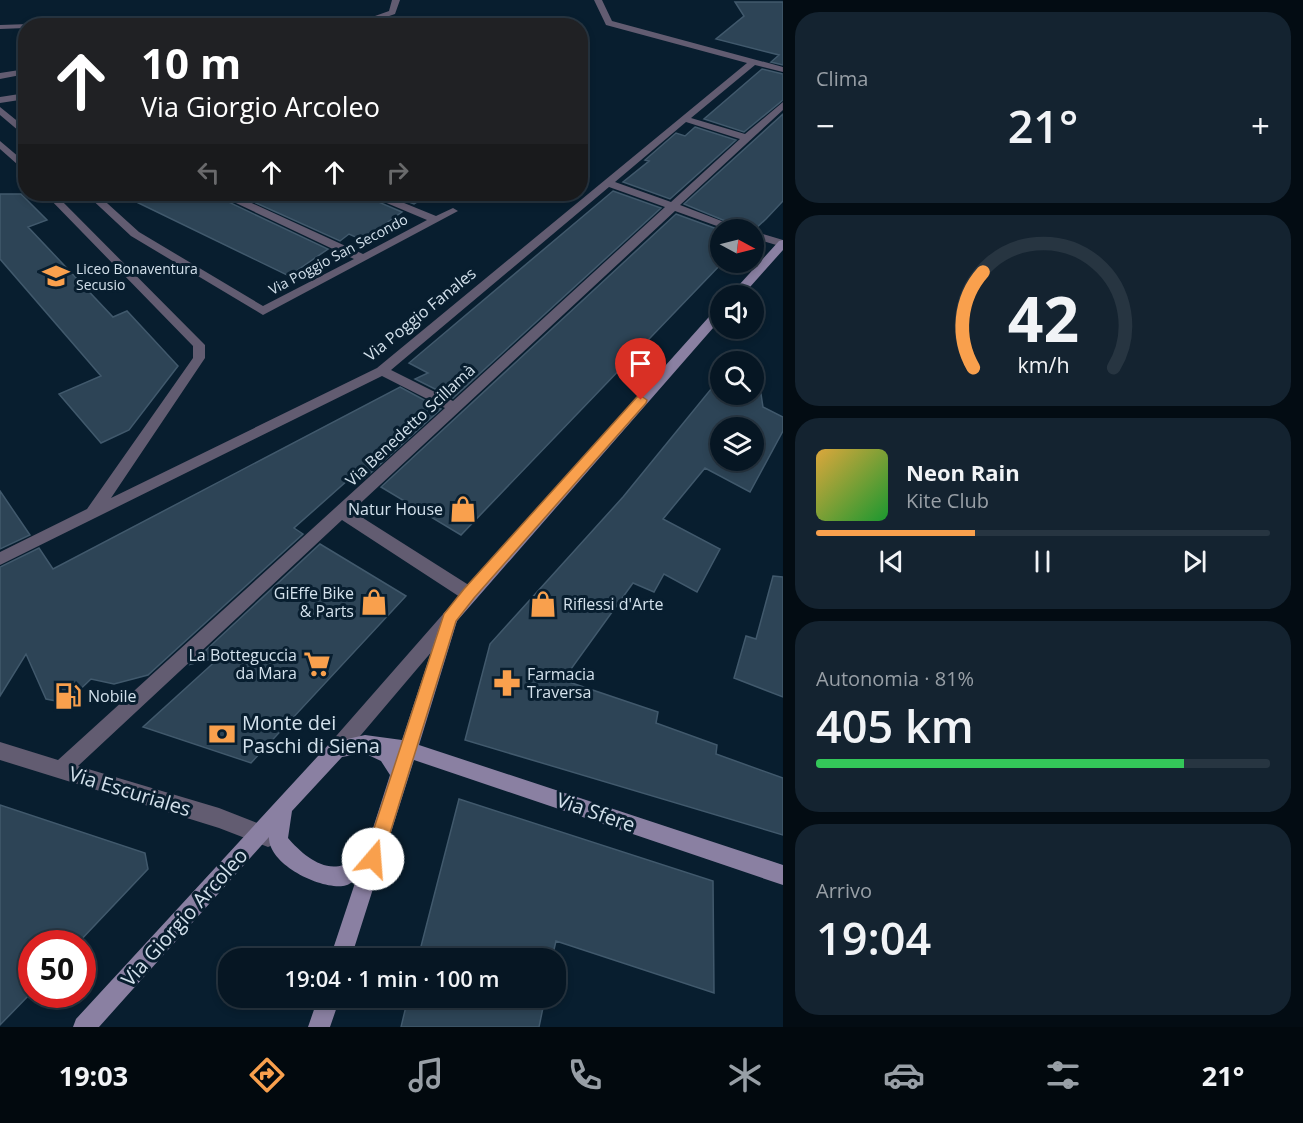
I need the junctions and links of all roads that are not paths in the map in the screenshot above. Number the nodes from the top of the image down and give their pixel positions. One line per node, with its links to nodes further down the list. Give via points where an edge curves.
1 (396, 0): 3 (street, via 392,12)
2 (598, 0): 6 (street, via 609,23)
3 (374, 18)
4 (18, 26): 5 (street)
5 (0, 27)
6 (753, 62): 7 (street); 14 (street, Via Poggio Fanales)
7 (783, 70)
8 (18, 73): 9 (street)
9 (0, 76)
10 (18, 97): 11 (street)
11 (0, 100)
12 (783, 105): 16 (street, Via Benedetto Scillamà)
13 (0, 110): 15 (street)
14 (685, 119): 16 (street); 19 (street, Via Poggio Fanales)
15 (18, 127)
16 (747, 138): 26 (street, Via Benedetto Scillamà)
17 (0, 144): 18 (street)
18 (18, 161)
19 (607, 183): 20 (street, Via Poggio Fanales); 26 (street)
20 (588, 199)
21 (57, 201): 37 (street, via 199,345 199,358)
22 (99, 201): 32 (street, Via Poggio San Secondo, via 135,234 263,311)
23 (240, 201): 32 (street)
24 (391, 201): 29 (street)
25 (586, 201): 35 (street, Via Poggio Fanales)
26 (671, 205): 28 (street); 36 (street, Via Benedetto Scillamà)
27 (453, 211): 29 (street, Via Poggio San Secondo)
28 (710, 219)
29 (436, 220): 32 (street, Via Poggio San Secondo)
30 (764, 237): 31 (street)
31 (782, 243): 33 (main road)
32 (362, 258)
33 (745, 285)
34 (710, 323): 40 (main road)
35 (382, 370): 36 (street); 37 (street, Via Poggio Fanales)
36 (456, 408): 38 (street, Via Benedetto Scillamà)
37 (93, 512): 39 (street, Via Poggio Fanales)
38 (341, 512): 40 (street); 46 (street, Via Benedetto Scillamà)
39 (0, 559)
40 (469, 594): 41 (main road)
41 (450, 618): 43 (street); 44 (main road)
42 (365, 744): 43 (main road); 44 (main road, Via Sfere); 47 (main road, via 388,755)
43 (337, 749): 48 (main road, Via Giorgio Arcoleo, via 284,807)
44 (409, 750): 47 (main road); 50 (main road, Via Sfere)
45 (0, 751): 46 (street, Via Escuriales)
46 (61, 770): 48 (street, Via Escuriales)
47 (401, 774): 49 (main road)
48 (269, 837): 49 (main road, via 316,873 343,876); 53 (main road, Via Giorgio Arcoleo)
49 (373, 859): 51 (main road)
50 (783, 875)
51 (344, 948)
52 (326, 1008): 54 (main road)
53 (84, 1027)
54 (319, 1027)

